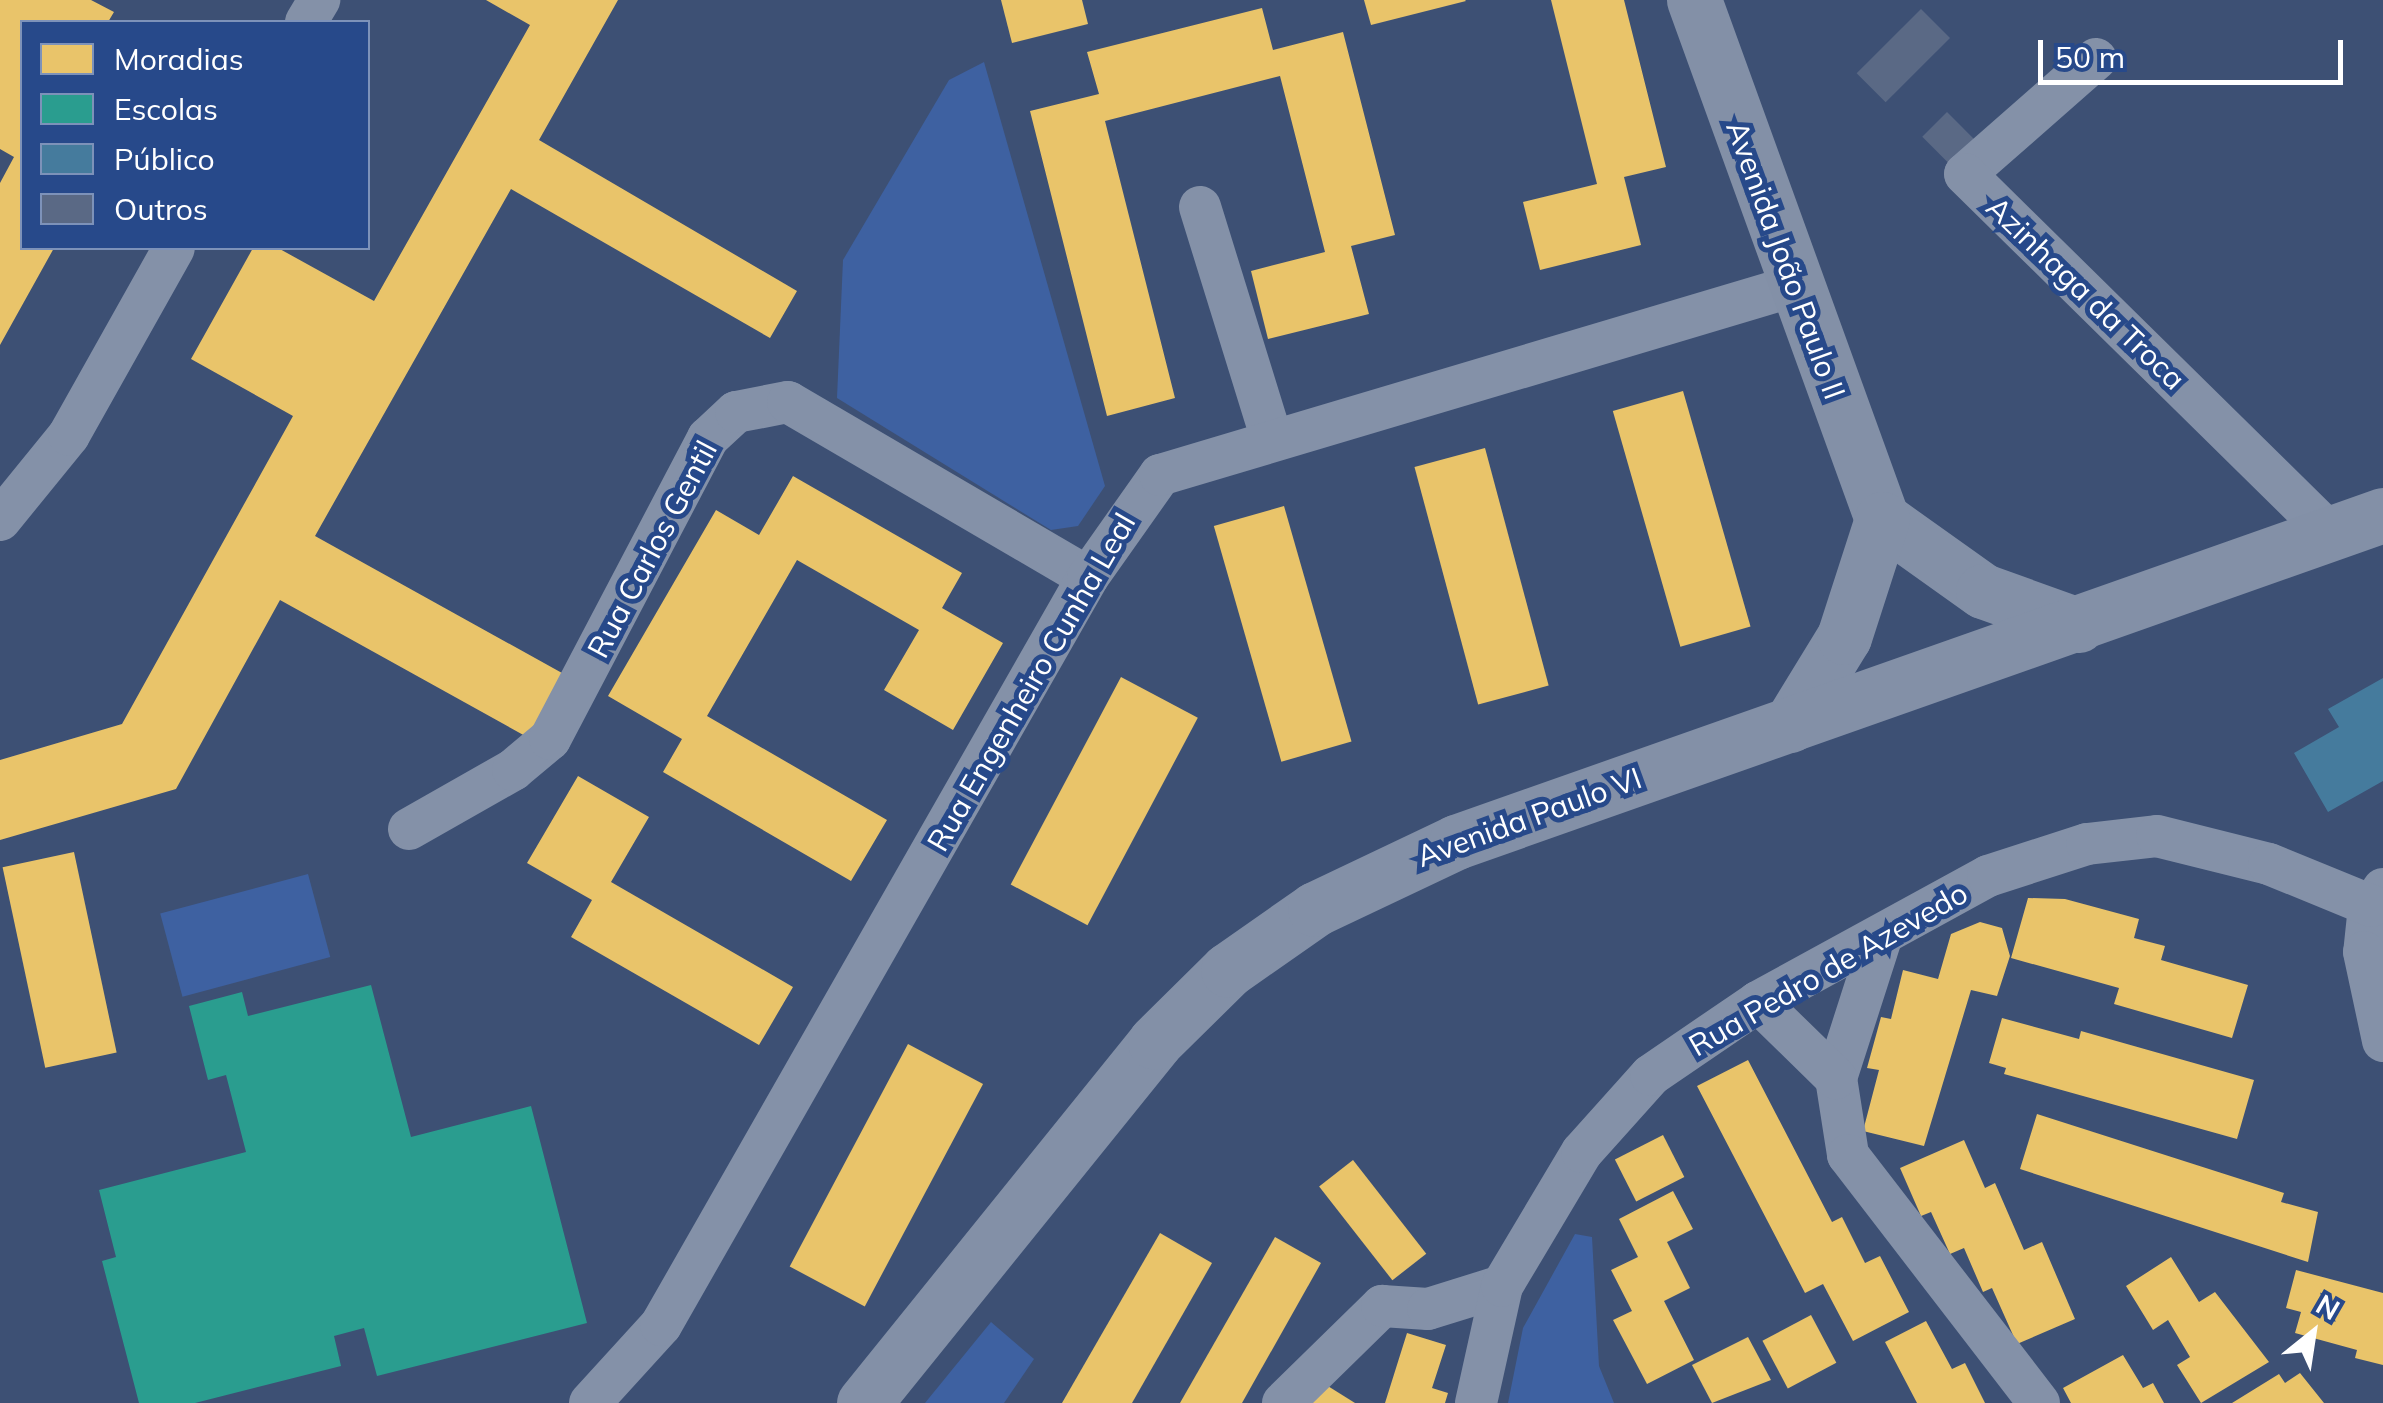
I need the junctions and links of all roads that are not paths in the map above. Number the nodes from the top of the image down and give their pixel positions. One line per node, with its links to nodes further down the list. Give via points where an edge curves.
1 (1694, 0): 5 (main road, Avenida João Paulo II)
2 (2096, 59): 10 (street, Azinhaga da Troca, via 1965,174)
3 (1200, 207): 6 (street)
4 (173, 250): 9 (street, via 69,435)
5 (1794, 286): 6 (street, Rua Engenheiro Cunha Leal); 8 (main road, Avenida João Paulo II)
6 (1271, 437): 11 (street, Rua Engenheiro Cunha Leal, via 1160,475)
7 (2383, 515): 10 (main road, Avenida Paulo VI)
8 (1882, 519): 12 (main road, via 1983,590); 13 (main road, via 1844,637)
9 (0, 520)
10 (2332, 536): 12 (main road, Avenida Paulo VI)
11 (1088, 577): 14 (street, Rua Carlos Gentil, via 788,402 736,412 708,438 550,739 513,770); 21 (street, Rua Engenheiro Cunha Leal, via 660,1325)
12 (2078, 626): 13 (main road, Avenida Paulo VI)
13 (1790, 725): 22 (main road, Avenida Paulo VI, via 1360,884 1228,970 1155,1042)
14 (409, 829)
15 (2377, 898): 16 (street, Rua Pedro de Azevedo, via 2157,836 2087,844 1988,876); 18 (street, via 2365,976)
16 (1882, 935): 17 (street, Rua Pedro de Azevedo); 19 (street)
17 (1758, 1002): 19 (street); 20 (street, Rua Pedro de Azevedo, via 1651,1074 1582,1152)
18 (2383, 1042)
19 (1836, 1078): 25 (street, via 1848,1155)
20 (1502, 1286): 23 (street, via 1428,1308 1382,1306); 24 (street, Rua Pedro de Azevedo)
21 (590, 1403)
22 (864, 1403)
23 (1283, 1403)
24 (1476, 1403)
25 (2039, 1403)

